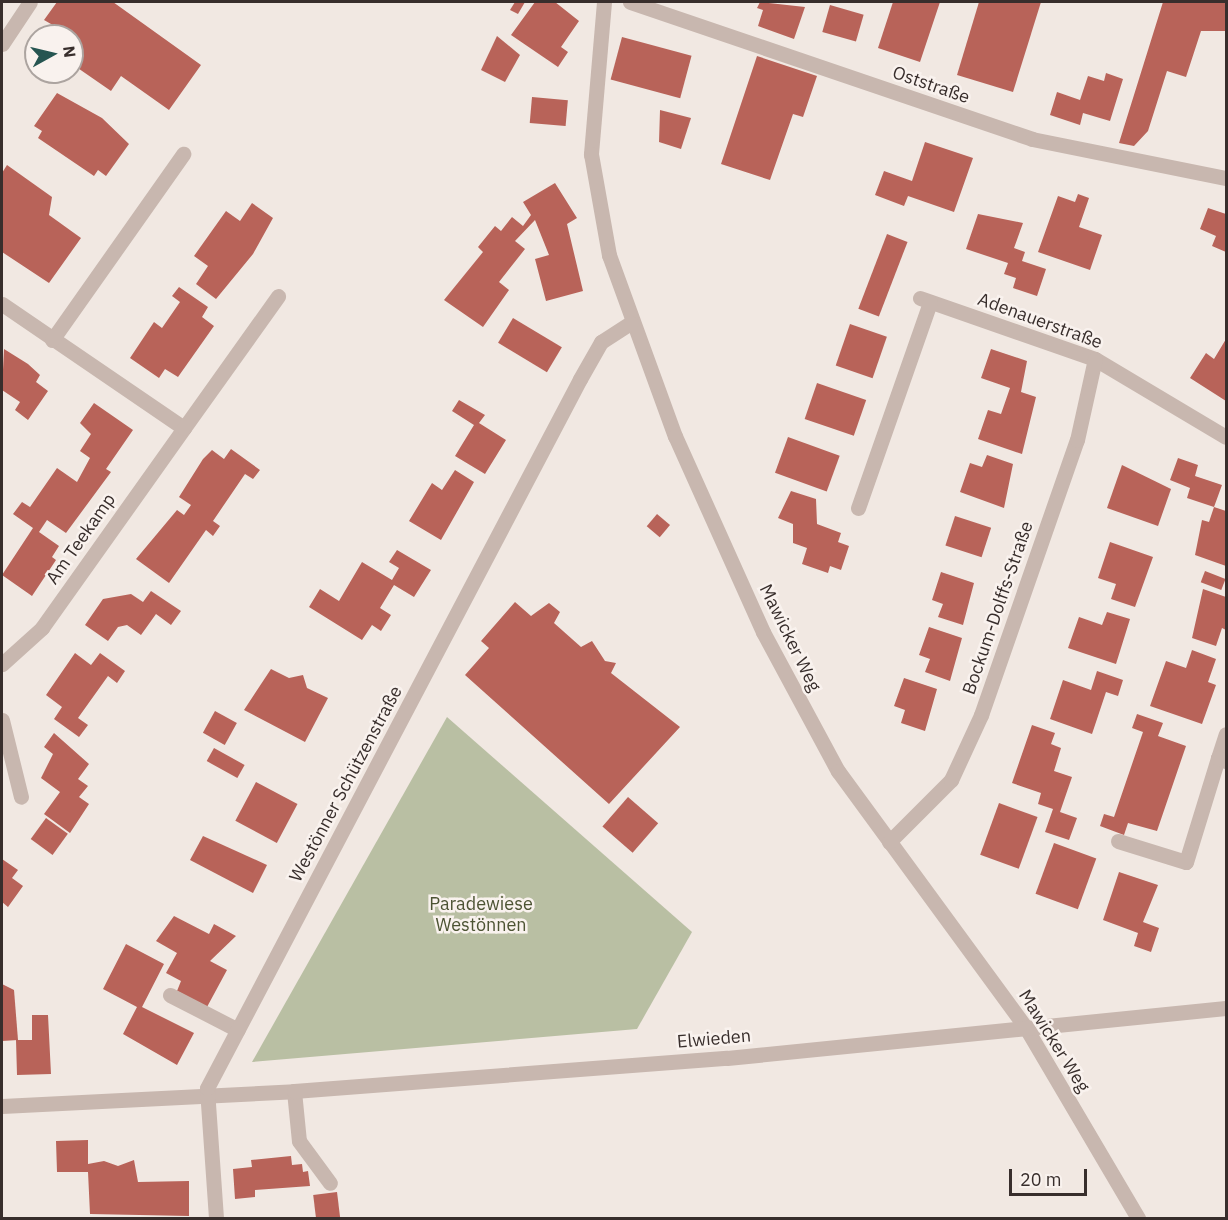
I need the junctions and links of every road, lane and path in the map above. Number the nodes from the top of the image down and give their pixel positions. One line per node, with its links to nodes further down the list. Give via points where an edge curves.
1 (30, 2): 4 (street)
2 (604, 2): 9 (street, Mawicker Weg, via 591,154 609,255)
3 (630, 2): 6 (street, Oststraße, via 1032,139)
4 (2, 44)
5 (183, 154): 10 (street)
6 (1227, 178)
7 (278, 296): 12 (street, Am Teekamp)
8 (2, 304): 10 (street)
9 (630, 323): 21 (street, Mawicker Weg, via 763,632 838,771); 25 (street, Westönner Schützenstraße, via 601,342 580,379)
10 (52, 340): 12 (street)
11 (1095, 359): 13 (street, Adenauerstraße); 14 (street, Adenauerstraße, via 925,300); 21 (street, Bockum-Dolffs-Straße, via 1077,440 981,715 951,780)
12 (184, 428): 15 (street, Am Teekamp, via 42,628)
13 (1227, 437)
14 (858, 508)
15 (2, 664)
16 (2, 720): 19 (street)
17 (1227, 734): 18 (street)
18 (1222, 760): 20 (street, via 1186,862)
19 (21, 797)
20 (1118, 841)
21 (889, 842): 24 (street, Mawicker Weg)
22 (170, 995): 25 (street)
23 (1227, 1008): 24 (street, Elwieden)
24 (1026, 1028): 26 (street, Elwieden); 31 (street, Mawicker Weg)
25 (238, 1030): 27 (street, Westönner Schützenstraße)
26 (294, 1091): 27 (street, Elwieden); 29 (street, via 299,1141)
27 (204, 1096): 28 (street); 30 (street)
28 (2, 1106)
29 (330, 1183)
30 (216, 1218)
31 (1138, 1218)

